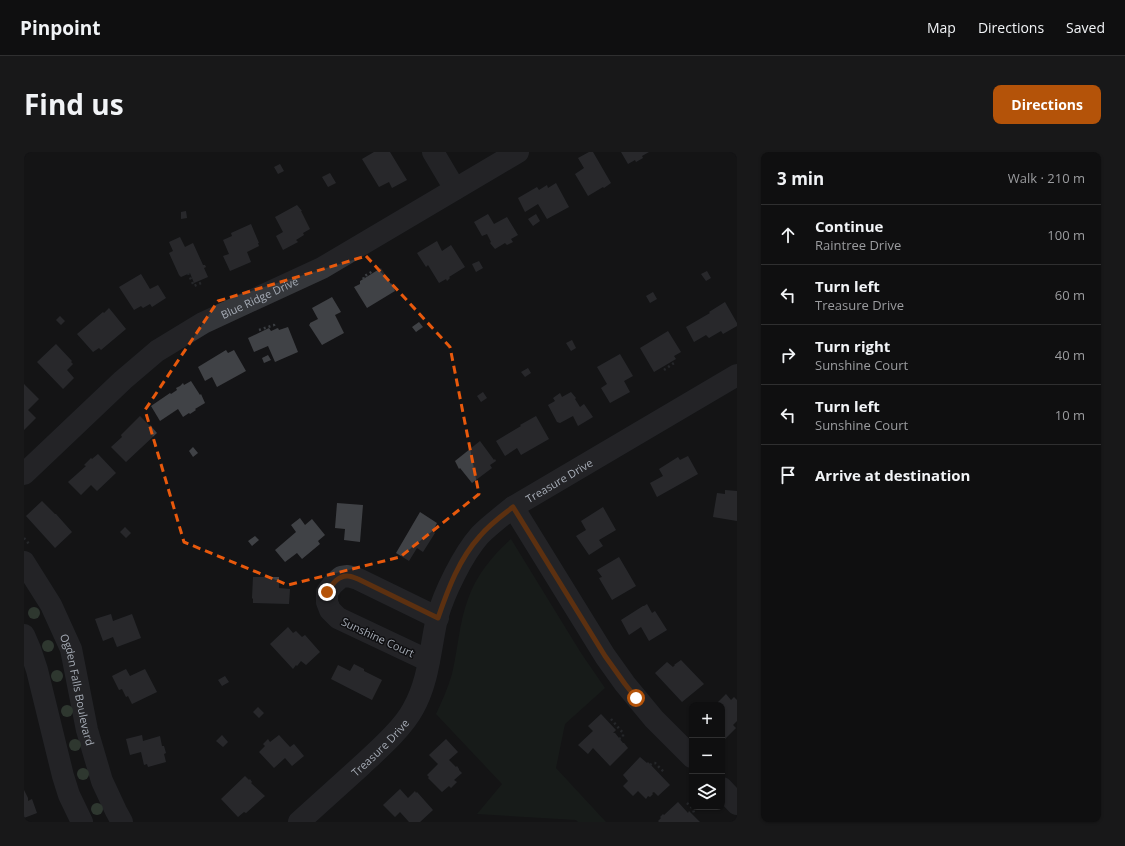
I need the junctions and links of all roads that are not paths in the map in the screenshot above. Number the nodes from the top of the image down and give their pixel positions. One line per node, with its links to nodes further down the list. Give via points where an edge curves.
1 (434, 152): 4 (street)
2 (518, 152): 3 (street, Blue Ridge Drive)
3 (487, 160): 4 (street, Blue Ridge Drive)
4 (455, 189): 6 (street, Blue Ridge Drive, via 322,268 203,324 157,351)
5 (735, 382): 7 (street, Treasure Drive)
6 (24, 474)
7 (513, 507): 9 (street, Treasure Drive, via 480,535 460,563); 12 (street, via 605,656 654,719)
8 (24, 562): 16 (street, Ogden Falls Boulevard, via 51,605 71,649 87,730 102,781)
9 (438, 618): 11 (street, Treasure Drive); 11 (street, Sunshine Court, via 348,576 341,577 327,592 330,610 338,618)
10 (24, 635): 15 (street, via 37,670 63,776)
11 (429, 661): 17 (street, Treasure Drive, via 421,693 413,710 401,725 379,749)
12 (689, 754)
13 (725, 791): 14 (street)
14 (737, 804)
15 (82, 822)
16 (122, 822)
17 (299, 822)

